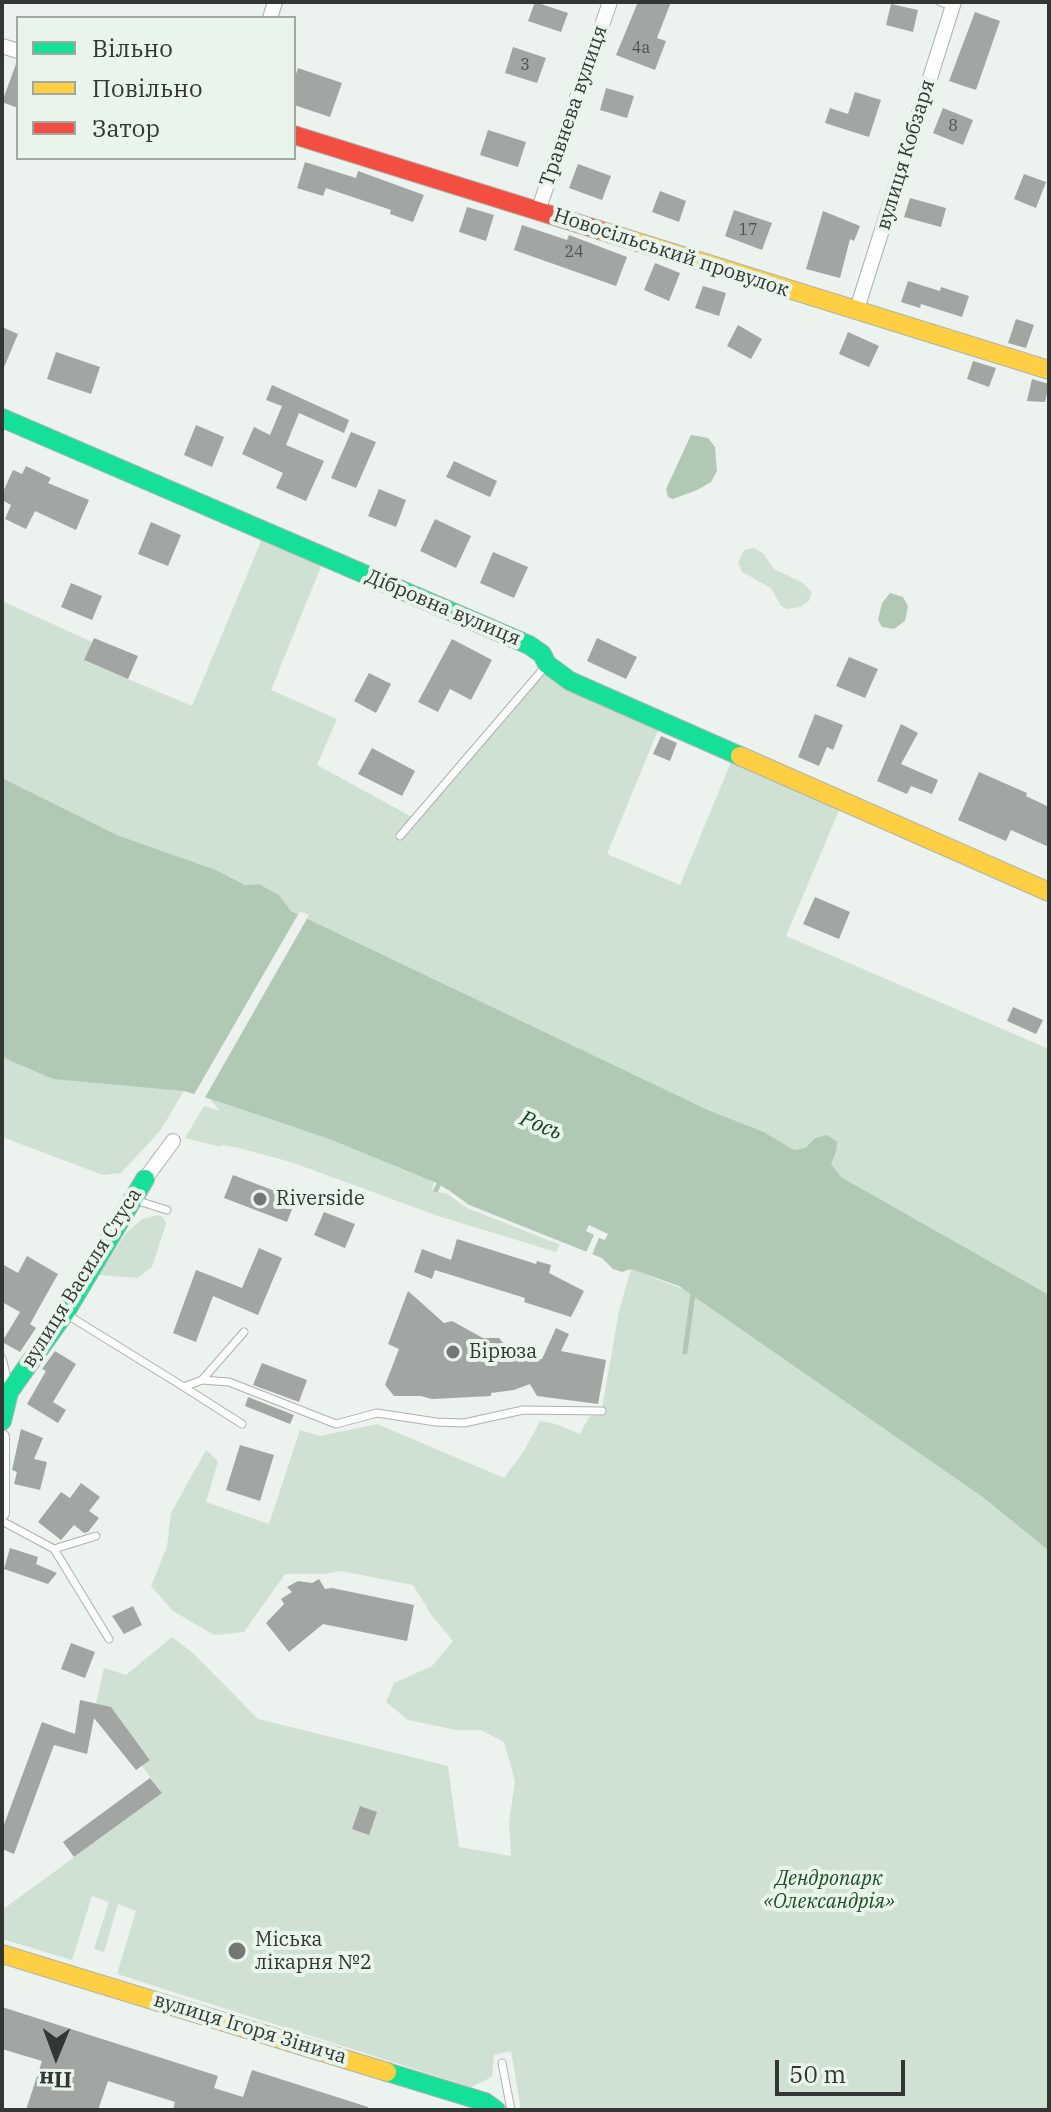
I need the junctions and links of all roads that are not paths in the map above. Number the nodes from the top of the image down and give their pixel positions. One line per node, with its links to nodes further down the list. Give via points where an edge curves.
1 (610, 2): 4 (street, Травнева вулиця)
2 (949, 3): 5 (street, вулиця Кобзаря)
3 (296, 136): 4 (street, Новосільський провулок)
4 (538, 211): 5 (street, Новосільський провулок)
5 (857, 309): 6 (street, Новосільський провулок)
6 (1049, 370)
7 (2, 418): 8 (street, Дібровна вулиця, via 529,645)
8 (547, 664): 9 (lane); 10 (street, Дібровна вулиця, via 570,681 648,717)
9 (400, 836)
10 (1049, 892)
11 (173, 1141): 12 (street)
12 (145, 1179): 13 (street, вулиця Василя Стуса)
13 (133, 1200): 14 (lane); 15 (street, вулиця Василя Стуса)
14 (167, 1210)
15 (65, 1313): 19 (lane); 20 (street, вулиця Василя Стуса)
16 (244, 1332): 18 (lane)
17 (2, 1358): 20 (lane)
18 (202, 1380): 19 (lane); 21 (lane, via 229,1382 336,1424 377,1413 464,1423 523,1410)
19 (184, 1387): 23 (lane)
20 (9, 1392): 22 (street, вулиця Василя Стуса)
21 (602, 1411)
22 (2, 1421)
23 (242, 1424)
24 (2, 1437): 25 (street)
25 (2, 1513)
26 (2, 1521): 28 (lane)
27 (96, 1536): 28 (lane)
28 (54, 1549): 29 (lane)
29 (109, 1639)
30 (2, 1954): 32 (street, вулиця Ігоря Зінича, via 452,2091)
31 (502, 2063): 33 (lane)
32 (496, 2110)
33 (511, 2110)

